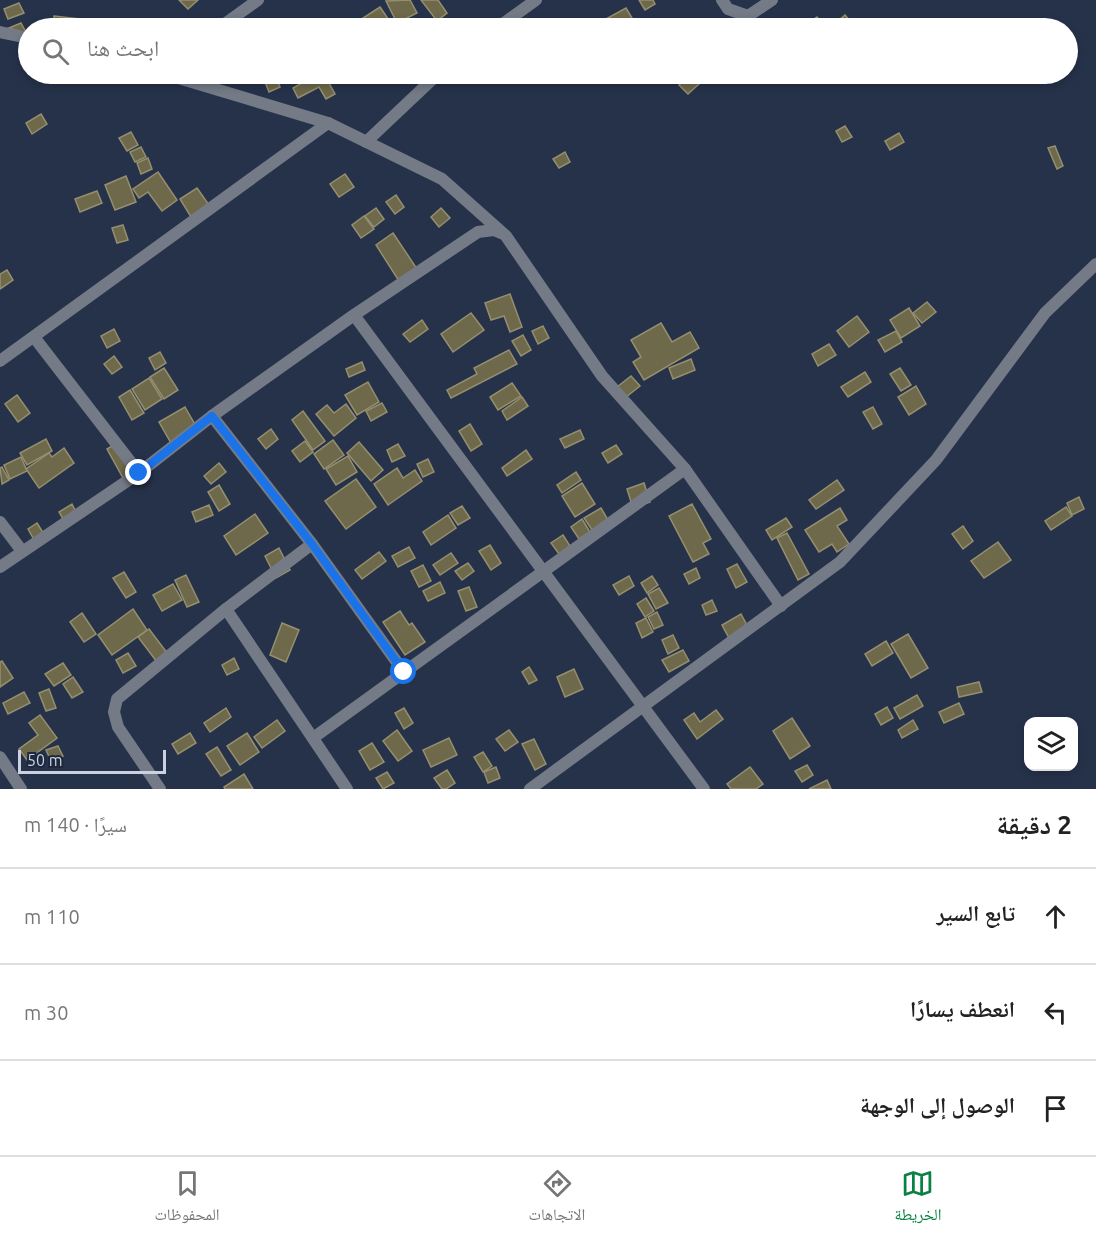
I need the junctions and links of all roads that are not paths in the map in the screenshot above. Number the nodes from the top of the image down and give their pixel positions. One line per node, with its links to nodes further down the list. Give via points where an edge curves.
1 (258, 0): 5 (street)
2 (536, 0): 6 (street)
3 (722, 0): 4 (street, via 728,9 748,16)
4 (772, 0)
5 (233, 18)
6 (510, 18)
7 (0, 32): 8 (street)
8 (18, 36)
9 (198, 84): 11 (street)
10 (427, 84): 12 (street)
11 (328, 123): 12 (street); 16 (street)
12 (366, 142): 13 (street, via 442,179)
13 (506, 236): 15 (street, via 494,230 478,232); 19 (street, via 602,376)
14 (1096, 264): 26 (street, via 1045,313 936,460 840,562)
15 (354, 315): 18 (street); 25 (street)
16 (34, 337): 17 (street); 20 (street)
17 (0, 361)
18 (212, 416): 20 (street); 22 (street)
19 (685, 469): 25 (street); 26 (street)
20 (139, 473): 23 (street)
21 (0, 522): 23 (street)
22 (312, 544): 27 (street); 28 (street)
23 (22, 551): 24 (street)
24 (0, 567)
25 (544, 572): 28 (street); 29 (street)
26 (781, 606): 29 (street)
27 (226, 609): 30 (street); 33 (street, via 117,699 114,712 118,727)
28 (404, 672): 30 (street)
29 (643, 707): 35 (street); 36 (street)
30 (313, 738): 34 (street)
31 (0, 758): 32 (street)
32 (21, 789)
33 (160, 789)
34 (347, 789)
35 (530, 789)
36 (704, 789)

